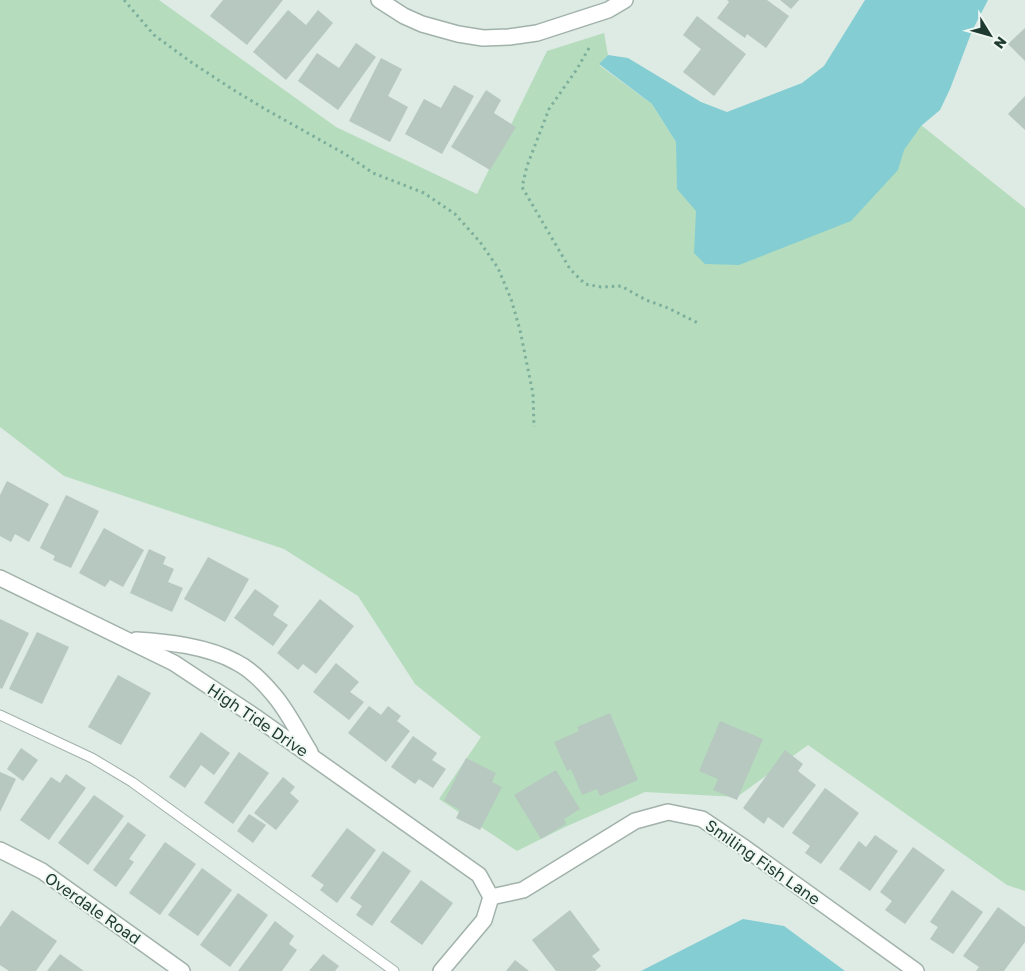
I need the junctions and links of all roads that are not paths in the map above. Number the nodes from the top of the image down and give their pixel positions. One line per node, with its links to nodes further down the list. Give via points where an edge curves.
1 (379, 0): 2 (street, via 422,24 483,38 536,33 608,10)
2 (625, 0)
3 (0, 578): 4 (street, High Tide Drive)
4 (127, 640): 6 (street, High Tide Drive, via 174,662); 6 (street, via 190,647 237,662 274,695)
5 (0, 715): 10 (lane, via 92,758 132,782)
6 (314, 758): 8 (street, High Tide Drive, via 478,875)
7 (0, 850): 9 (street, Overdale Road, via 42,871)
8 (491, 897): 11 (street, via 484,920); 12 (street, Smiling Fish Lane, via 523,890 635,821 668,812 702,819)
9 (182, 971)
10 (394, 971)
11 (441, 971)
12 (916, 971)

